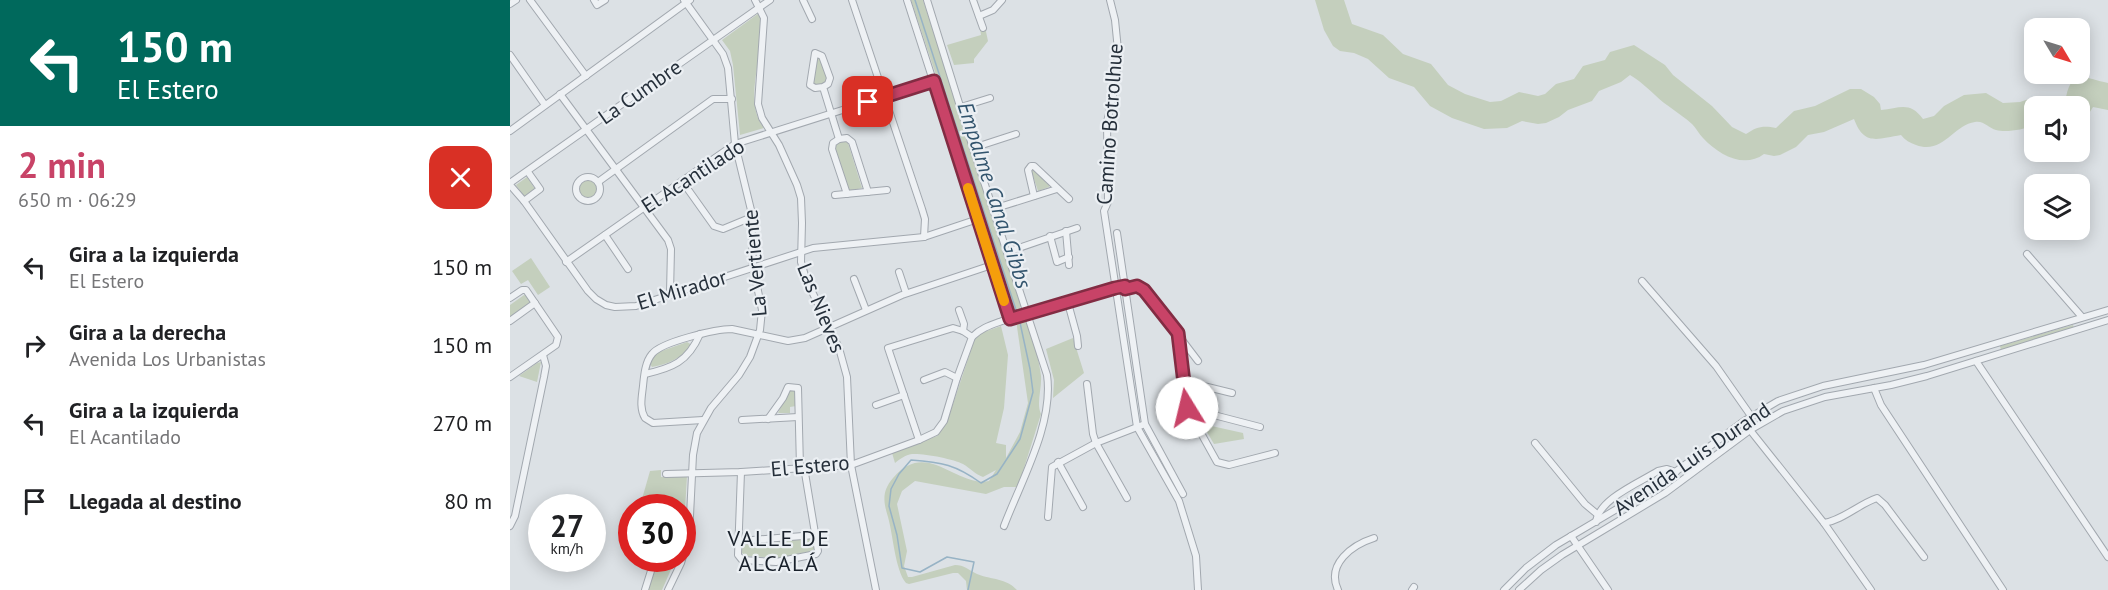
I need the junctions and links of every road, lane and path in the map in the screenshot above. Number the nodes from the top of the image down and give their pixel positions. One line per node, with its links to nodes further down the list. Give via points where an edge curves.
1 (516, 0): 15 (street)
2 (530, 0): 22 (street)
3 (594, 0): 4 (street, via 597,5)
4 (605, 0)
5 (755, 0): 16 (street)
6 (770, 0): 16 (street, La Cumbre)
7 (803, 0): 18 (street)
8 (852, 0): 26 (street)
9 (907, 0): 23 (street)
10 (927, 0): 30 (street)
11 (973, 0): 17 (street)
12 (1002, 0): 17 (street, via 993,10)
13 (1110, 0): 76 (street, Camino Botrolhue, via 1118,50 1107,122 1108,202 1104,211)
14 (687, 1): 20 (street, La Vertiente); 22 (street)
15 (510, 4)
16 (760, 7): 20 (street, La Cumbre); 34 (street, Las Nieves, via 764,18 758,104)
17 (979, 16): 19 (street)
18 (812, 19)
19 (983, 28)
20 (714, 40): 28 (street, La Vertiente, via 728,68); 32 (street, La Cumbre)
21 (510, 55): 29 (street)
22 (586, 76): 25 (street)
23 (934, 81): 26 (street, El Acantilado); 55 (street)
24 (823, 87): 24 (street, via 830,78 822,56 815,53 810,85); 31 (street)
25 (560, 94): 29 (street); 32 (street)
26 (886, 97): 31 (street, El Acantilado); 61 (street, via 925,219)
27 (990, 98): 30 (street)
28 (732, 99): 37 (street, La Vertiente); 39 (street, via 712,99)
29 (545, 105): 33 (street)
30 (961, 107): 38 (street)
31 (831, 114): 34 (street, El Acantilado); 36 (street)
32 (586, 129): 39 (street); 40 (street, La Cumbre)
33 (510, 131)
34 (771, 132): 37 (street, El Acantilado); 62 (street, Las Nieves, via 801,198)
35 (1016, 134): 38 (street)
36 (839, 139): 46 (street, via 852,142); 47 (street, via 832,148)
37 (735, 144): 41 (street, El Acantilado); 54 (street, La Vertiente)
38 (973, 148): 53 (street)
39 (616, 169): 42 (street); 52 (street)
40 (528, 172): 43 (street, La Cumbre); 51 (street, via 540,189)
41 (682, 181): 52 (street, El Acantilado); 54 (street, via 714,226 723,229)
42 (598, 182): 42 (street, via 600,190 593,201 578,196 576,184 583,178 591,177)
43 (510, 184): 51 (street, El Mirador)
44 (1058, 189): 49 (street); 49 (street, via 1031,166 1028,170); 50 (street)
45 (887, 190): 46 (street)
46 (868, 192): 47 (street)
47 (847, 194): 48 (street)
48 (835, 195)
49 (1034, 196): 53 (street)
50 (1069, 199)
51 (524, 201): 66 (street, El Mirador)
52 (645, 207): 59 (street, El Acantilado); 79 (street, via 671,246)
53 (993, 209): 63 (street)
54 (752, 217): 71 (street, La Vertiente)
55 (978, 219): 61 (street, El Mirador); 68 (street)
56 (1077, 228): 57 (street)
57 (1066, 231): 60 (street); 65 (street)
58 (1117, 233): 77 (street, Camino Botrolhue)
59 (605, 235): 66 (street, El Acantilado); 72 (street)
60 (1050, 236): 63 (street); 67 (street)
61 (924, 237): 62 (street, El Mirador)
62 (800, 252): 71 (street, El Mirador); 92 (street, Las Nieves, via 806,279)
63 (1007, 252): 87 (street)
64 (2027, 254): 88 (street)
65 (1069, 257): 67 (street); 70 (street)
66 (566, 262): 79 (street, El Mirador, via 588,291 606,305 636,306)
67 (1057, 262): 69 (street)
68 (992, 265): 80 (street); 89 (street)
69 (1047, 265)
70 (1070, 265)
71 (753, 267): 79 (street, El Mirador); 96 (street, La Vertiente, via 762,310)
72 (628, 268)
73 (899, 272): 80 (street)
74 (854, 279): 84 (street)
75 (1642, 281): 113 (street, via 1716,366)
76 (1115, 288): 77 (street); 83 (street); 119 (street, Camino Botrolhue)
77 (1126, 290): 78 (street); 78 (street, via 1137,286); 118 (street, Camino Botrolhue)
78 (1144, 290): 94 (street)
79 (669, 293)
80 (906, 293): 84 (street)
81 (510, 298): 82 (street, via 526,290)
82 (536, 303): 91 (street); 99 (street, via 558,338 556,345)
83 (1068, 303): 87 (street); 98 (street)
84 (866, 310): 92 (street)
85 (959, 310): 93 (street)
86 (2108, 310): 88 (street, Avenida Luis Durand)
87 (1026, 315): 89 (street); 141 (street, via 1045,367 1048,402 1042,430)
88 (2082, 317): 113 (street, Avenida Luis Durand, via 1918,367 1807,390)
89 (1012, 318): 97 (street, via 986,327)
90 (2108, 320): 101 (street, Avenida Luis Durand)
91 (510, 321)
92 (828, 328): 96 (street, via 806,339 788,341); 127 (street, Las Nieves, via 839,348 847,377)
93 (963, 331): 97 (street); 110 (street, via 953,327 888,348)
94 (1178, 333): 100 (street); 106 (street)
95 (700, 334): 96 (street, via 732,329); 102 (street, via 682,360); 102 (street, via 656,350)
96 (758, 336): 116 (street, La Vertiente, via 745,366)
97 (972, 337): 104 (street, El Estero)
98 (1078, 346)
99 (543, 355): 103 (street); 142 (street, via 544,377)
100 (1198, 361)
101 (1976, 361): 108 (street, Avenida Luis Durand); 150 (street)
102 (645, 374): 116 (street, via 641,409 647,420)
103 (510, 377)
104 (957, 378): 105 (street, via 945,372); 122 (street, El Estero, via 940,427)
105 (924, 380)
106 (1183, 381): 109 (street); 112 (street)
107 (1087, 384): 123 (street)
108 (1874, 388): 121 (street, Avenida Luis Durand, via 1810,401); 161 (street, via 1881,405)
109 (1232, 393)
110 (904, 395): 111 (street); 122 (street)
111 (876, 405)
112 (1187, 408): 120 (street); 125 (street, via 1220,464)
113 (1751, 416): 130 (street, Avenida Luis Durand)
114 (798, 417): 115 (street); 115 (street, via 798,388 788,387); 128 (street)
115 (768, 419): 117 (street)
116 (703, 420): 131 (street, La Vertiente, via 695,440)
117 (742, 420)
118 (1145, 424): 119 (street); 134 (street, Camino Botrolhue)
119 (1137, 427): 123 (street); 155 (street, Camino Botrolhue, via 1179,501 1196,556)
120 (1260, 427)
121 (1750, 430): 133 (street, Avenida Luis Durand); 140 (street)
122 (919, 441): 127 (street, El Estero)
123 (1096, 443): 126 (street); 135 (street)
124 (1535, 443): 137 (street)
125 (1275, 453)
126 (1058, 462): 136 (street); 138 (street, via 1050,470)
127 (851, 465): 128 (street, El Estero); 154 (street, Las Nieves)
128 (802, 467): 129 (street, El Estero); 144 (street)
129 (741, 472): 131 (street, El Estero); 147 (street)
130 (1676, 472): 133 (street); 137 (street, via 1658,471 1607,501); 139 (street, Avenida Luis Durand)
131 (692, 473): 132 (street, El Estero); 153 (street, La Vertiente, via 687,544)
132 (666, 474)
133 (1673, 488): 143 (street, Avenida Luis Durand)
134 (1183, 494)
135 (1127, 498)
136 (1083, 507)
137 (1597, 514): 139 (street)
138 (1048, 518)
139 (1596, 522): 143 (street, via 1602,528); 145 (street, Avenida Luis Durand)
140 (1824, 523): 149 (street, via 1877,498); 160 (street)
141 (1004, 526)
142 (510, 527)
143 (1609, 527): 148 (street, Avenida Luis Durand)
144 (815, 535): 147 (street); 147 (street, via 818,553 776,562 740,559)
145 (1571, 536): 148 (street); 157 (street, Avenida Luis Durand, via 1534,561)
146 (1374, 538): 156 (street, via 1355,545 1341,559 1334,574)
147 (740, 541)
148 (1577, 545): 158 (street, Avenida Luis Durand); 159 (street)
149 (1924, 557)
150 (2108, 557)
151 (651, 572): 152 (street)
152 (645, 590)
153 (668, 590)
154 (876, 590)
155 (1198, 590)
156 (1338, 590)
157 (1504, 590)
158 (1519, 590)
159 (1608, 590)
160 (1871, 590)
161 (2003, 590)

